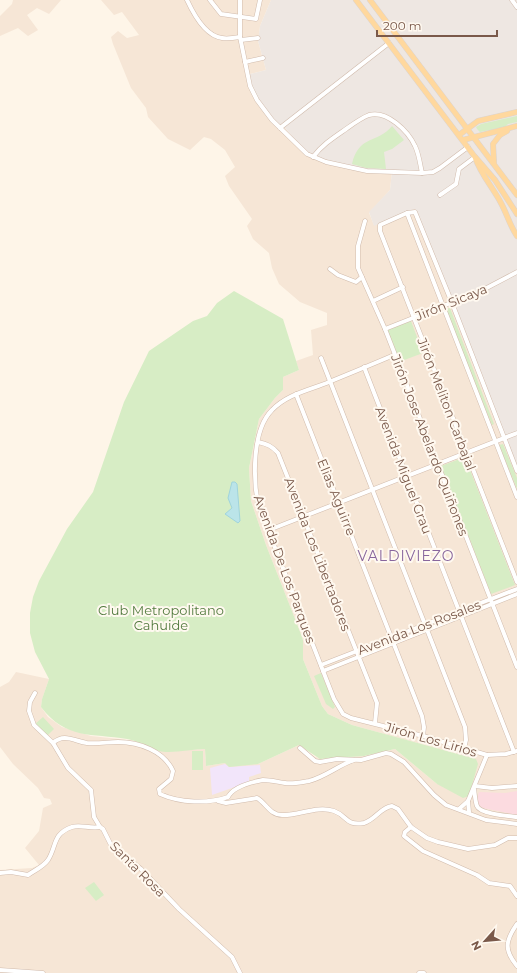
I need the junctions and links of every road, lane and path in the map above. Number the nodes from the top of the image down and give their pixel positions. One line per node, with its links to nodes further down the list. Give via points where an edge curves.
1 (187, 0): 10 (street, via 204,27 215,36)
2 (210, 0): 9 (street, via 221,14)
3 (240, 0): 9 (street)
4 (260, 0): 9 (street, via 256,19)
5 (356, 0): 12 (main road)
6 (370, 0): 18 (main road)
7 (512, 0): 8 (street)
8 (517, 7)
9 (239, 16): 10 (street)
10 (241, 38): 11 (street); 14 (street)
11 (258, 38)
12 (389, 43): 17 (street); 20 (main road)
13 (263, 58): 14 (street)
14 (245, 62): 17 (street, via 250,86 257,100)
15 (517, 112): 18 (main road, via 478,121)
16 (516, 127): 19 (main road); 24 (main road, via 500,135 493,144)
17 (280, 128): 22 (street, via 298,148)
18 (468, 128): 19 (main road); 20 (main road)
19 (474, 137): 20 (main road); 24 (main road)
20 (461, 138): 21 (main road)
21 (468, 147): 23 (main road); 25 (street, via 433,172)
22 (313, 157): 25 (street, via 367,171); 25 (street, via 320,147 362,118 381,114 411,139 416,147)
23 (476, 157): 26 (street, via 459,169 456,184); 28 (main road); 31 (main road)
24 (494, 164): 27 (main road)
25 (422, 173)
26 (440, 195)
27 (517, 195)
28 (516, 212)
29 (407, 213): 32 (street, via 415,212); 33 (street); 37 (street, Jirón Meliton Carbajal, via 380,225 380,231)
30 (365, 221): 36 (street, Jirón Jose Abelardo Quiñones, via 357,258)
31 (517, 236)
32 (425, 237): 33 (street); 39 (street)
33 (418, 240): 40 (street)
34 (330, 269): 36 (street, via 356,282)
35 (517, 272): 39 (street, Jirón Sicaya)
36 (362, 277): 38 (street, Jirón Jose Abelardo Quiñones)
37 (403, 287): 38 (street); 41 (street, Jirón Meliton Carbajal)
38 (373, 301): 42 (street, Jirón Jose Abelardo Quiñones)
39 (452, 303): 40 (street, Jirón Sicaya); 49 (street)
40 (444, 306): 41 (street, Jirón Sicaya); 51 (street)
41 (413, 317): 42 (street, Jirón Sicaya); 52 (street, Jirón Meliton Carbajal)
42 (384, 329): 43 (street, Jirón Jose Abelardo Quiñones)
43 (394, 355): 45 (street, Avenida De Los Parques); 53 (street, Jirón Jose Abelardo Quiñones)
44 (321, 358): 46 (street)
45 (364, 367): 46 (street, Avenida De Los Parques); 55 (street, Avenida Miguel Grau)
46 (331, 381): 47 (street, Avenida De Los Parques); 56 (street)
47 (296, 394): 50 (street, Avenida De Los Parques, via 270,411 263,423); 58 (street, Elias Aguirre)
48 (517, 433): 49 (street)
49 (503, 438): 51 (street); 54 (street)
50 (258, 442): 59 (street, Avenida Los Libertadores, via 269,445 278,453); 60 (street, Avenida De Los Parques, via 255,462 256,493)
51 (495, 442): 52 (street); 57 (street)
52 (465, 453): 53 (street); 61 (street, Jirón Meliton Carbajal)
53 (436, 464): 55 (street); 64 (street, Jirón Jose Abelardo Quiñones)
54 (517, 471)
55 (407, 476): 56 (street); 66 (street, Avenida Miguel Grau)
56 (372, 490): 58 (street); 68 (street)
57 (517, 497)
58 (339, 502): 59 (street); 70 (street, Elias Aguirre)
59 (302, 517): 60 (street); 72 (street, Avenida Los Libertadores)
60 (269, 530): 74 (street, Avenida De Los Parques)
61 (517, 582)
62 (517, 589): 64 (street, Avenida Los Rosales)
63 (517, 594): 65 (street, Avenida Los Rosales)
64 (491, 599): 65 (street, Jirón Jose Abelardo Quiñones); 66 (street, Avenida Los Rosales)
65 (492, 604): 67 (street, Avenida Los Rosales); 75 (street, Jirón Jose Abelardo Quiñones)
66 (459, 611): 67 (street, Avenida Miguel Grau); 68 (street, Avenida Los Rosales)
67 (461, 616): 69 (street, Avenida Los Rosales); 84 (street, Avenida Miguel Grau)
68 (426, 625): 69 (street); 70 (street, Avenida Los Rosales)
69 (428, 630): 71 (street, Avenida Los Rosales); 83 (street, via 466,731)
70 (392, 638): 71 (street, Elias Aguirre); 72 (street, Avenida Los Rosales)
71 (393, 643): 73 (street, Avenida Los Rosales); 80 (street, Elias Aguirre, via 422,716)
72 (356, 652): 73 (street, Avenida Los Libertadores); 74 (street, Avenida Los Rosales)
73 (358, 657): 76 (street, Avenida Los Rosales); 79 (street, Avenida Los Libertadores, via 377,703)
74 (321, 665): 76 (street, Avenida De Los Parques)
75 (517, 667)
76 (323, 671): 78 (street, Avenida De Los Parques, via 334,699)
77 (35, 693): 81 (street, Santa Rosa, via 30,702 31,719)
78 (345, 716): 79 (street, Jirón Los Lirios)
79 (375, 723): 80 (street, Jirón Los Lirios)
80 (423, 736): 83 (street, Jirón Los Lirios)
81 (53, 743): 90 (street, via 64,737 86,743 124,742 147,747 171,765 173,771 171,779 159,789 160,794 175,798); 97 (street, Santa Rosa, via 68,768 91,790 92,812)
82 (300, 748): 86 (street, via 315,761)
83 (464, 749): 85 (street, Jirón Los Lirios)
84 (515, 751): 85 (street, Jirón Los Lirios)
85 (487, 755): 88 (street)
86 (354, 760): 89 (street, via 318,778 287,783 264,780 231,792); 93 (street, via 390,754 404,762 446,805)
87 (517, 786): 88 (street)
88 (475, 787): 91 (street); 95 (street, via 479,809)
89 (228, 797): 90 (street); 92 (street)
90 (217, 801): 92 (street)
91 (468, 801): 93 (street); 94 (street)
92 (232, 803): 98 (street, via 258,798 273,813 282,816 304,811 332,811 354,824 371,820 386,807 392,806 398,809)
93 (459, 809): 94 (street)
94 (469, 812): 96 (street, via 486,820)
95 (517, 817)
96 (517, 824)
97 (100, 827): 100 (street, via 74,826 60,833 48,861 28,875); 106 (street, Santa Rosa, via 114,849 141,869 168,899 232,957)
98 (411, 827): 99 (street, via 427,838 468,850 494,845 508,838); 101 (street, via 404,836 423,852 477,875 488,883 510,886)
99 (517, 838)
100 (0, 873)
101 (517, 896)
102 (517, 924): 103 (street, via 507,946 508,953)
103 (517, 966)
104 (0, 970): 105 (street)
105 (43, 973)
106 (240, 973)
107 (419, 973): 108 (street)
108 (424, 973)

